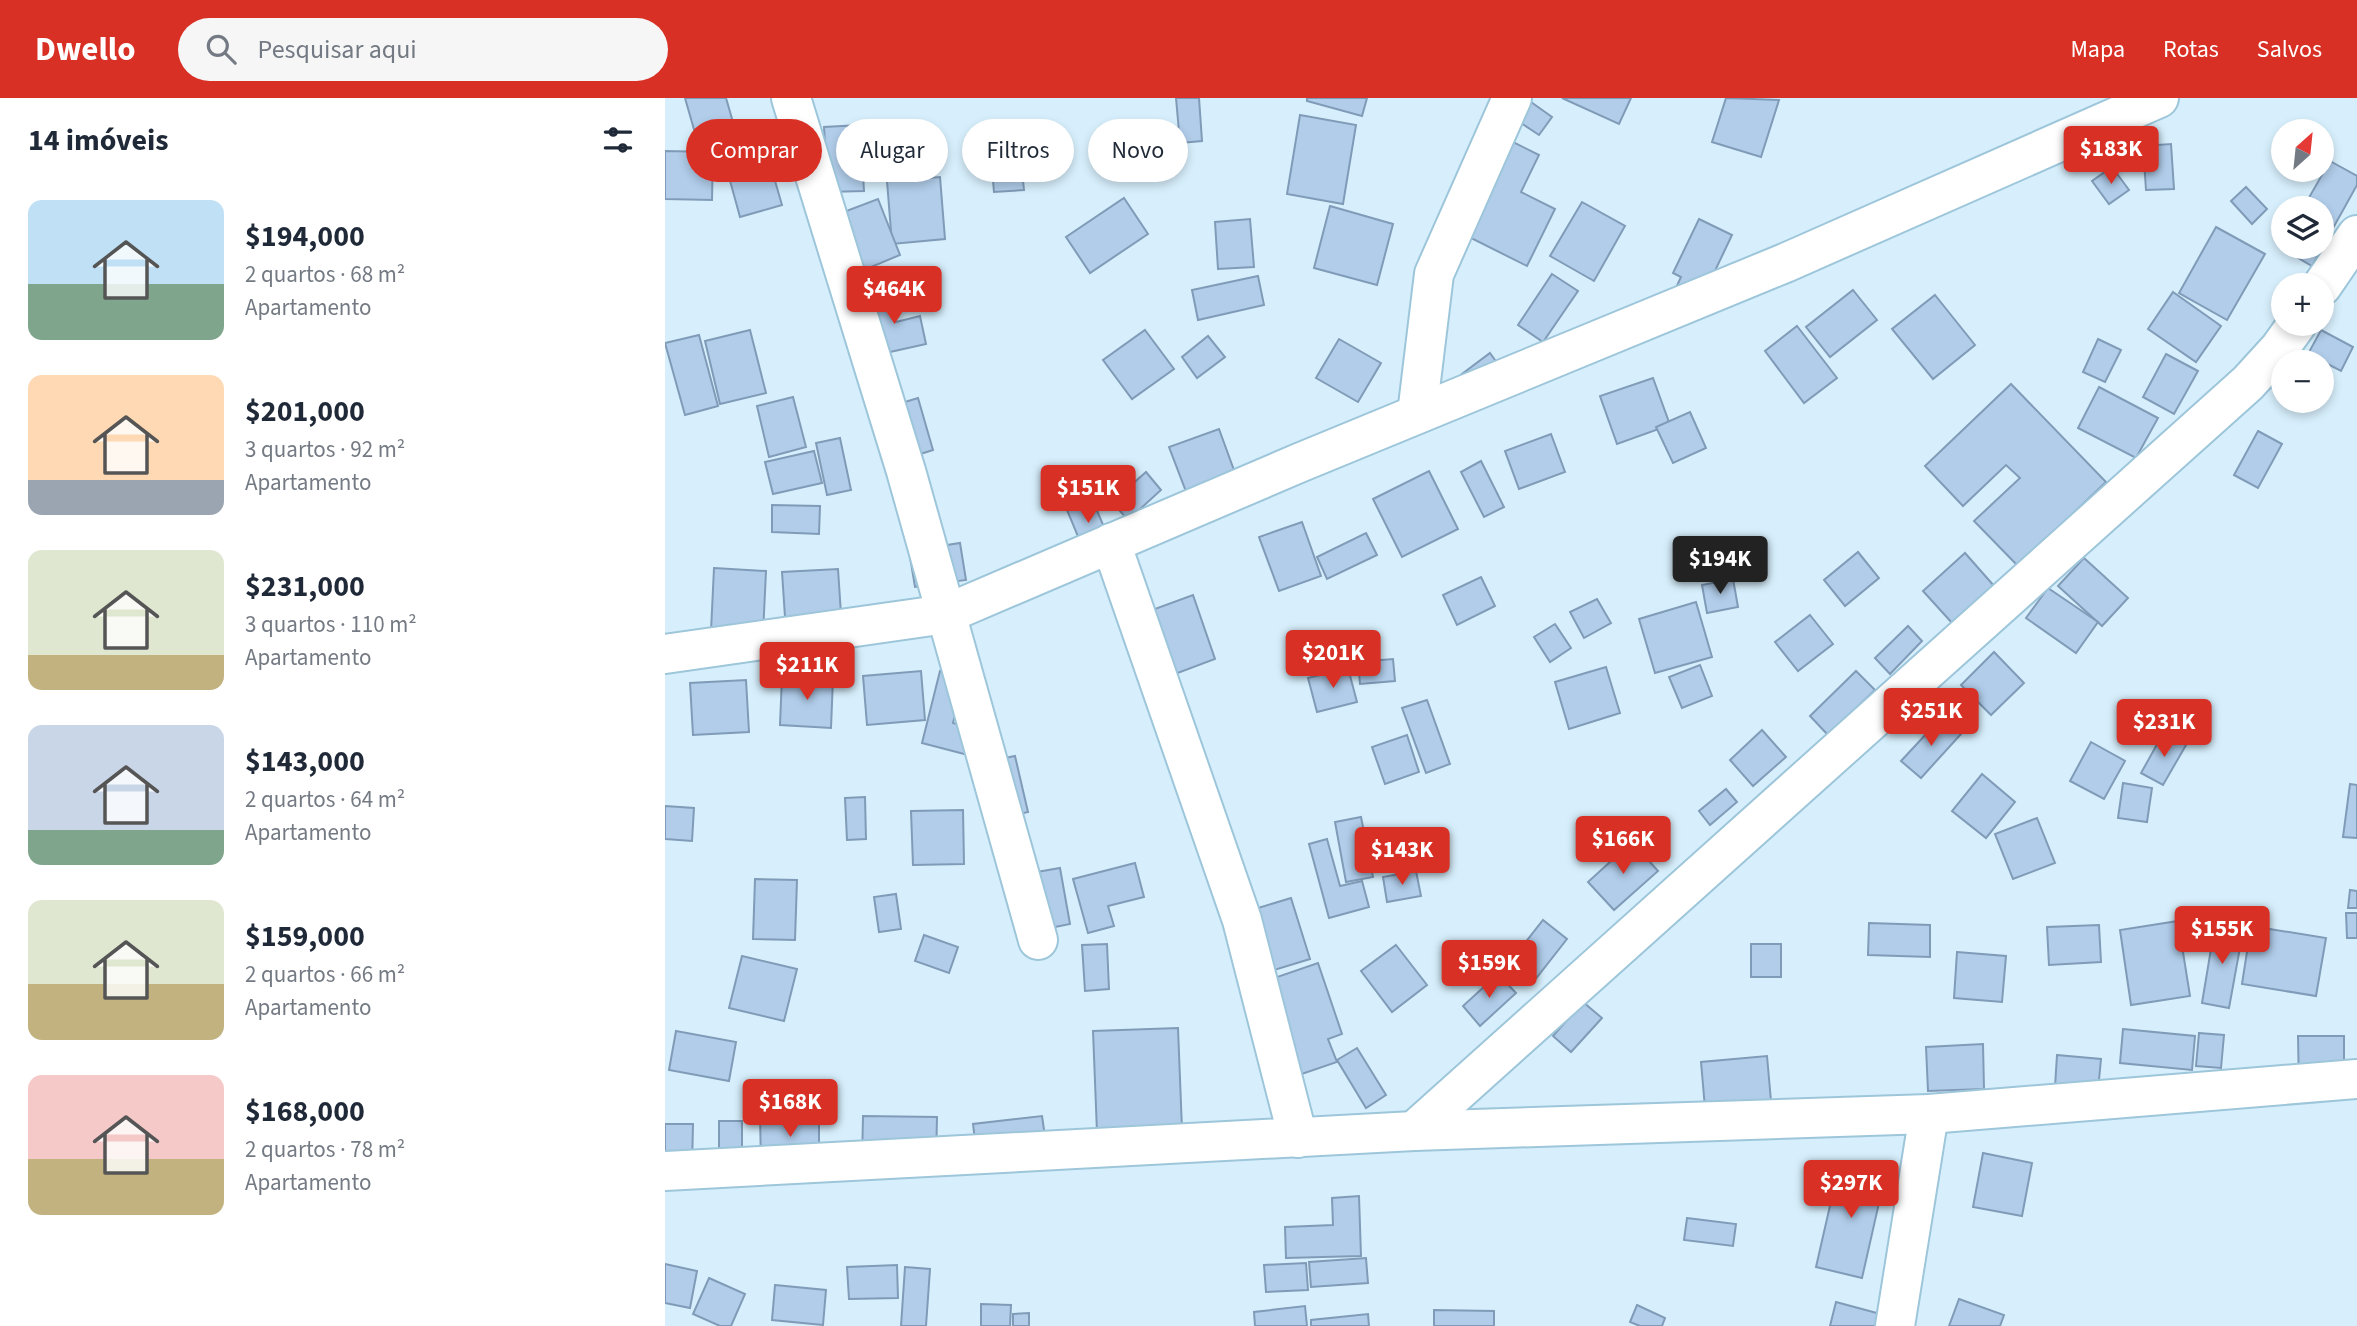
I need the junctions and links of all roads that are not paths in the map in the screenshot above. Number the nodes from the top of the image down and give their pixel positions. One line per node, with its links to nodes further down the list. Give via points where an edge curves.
1 (791, 98): 9 (street)
2 (1513, 98): 7 (street, via 1434,274)
3 (2159, 98): 7 (street, via 1786,263)
4 (2357, 235): 5 (street)
5 (2331, 273)
6 (2288, 336): 14 (street, via 2248,383)
7 (1417, 414): 8 (street)
8 (1111, 543): 9 (street); 15 (street, via 1242,920)
9 (946, 614): 10 (street); 11 (street)
10 (665, 654)
11 (1038, 940)
12 (2357, 1079): 13 (street)
13 (1929, 1114): 14 (street); 17 (street)
14 (1414, 1131): 15 (street)
15 (1298, 1138): 16 (street)
16 (665, 1171)
17 (1895, 1326)

